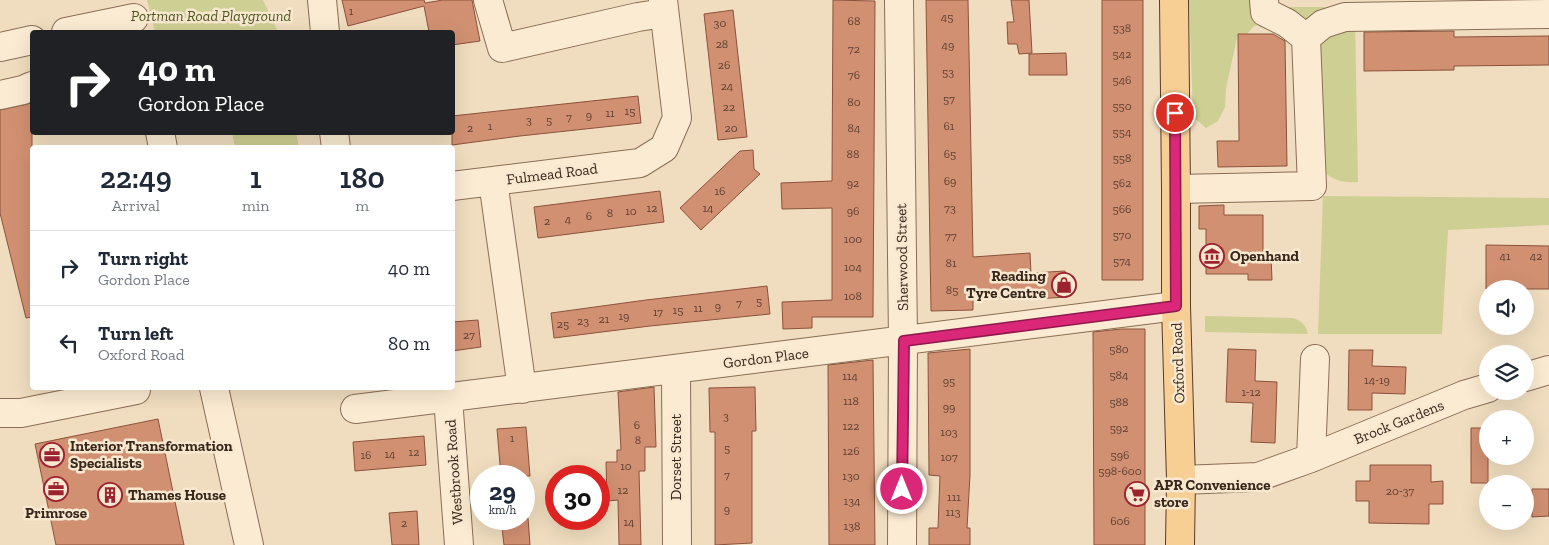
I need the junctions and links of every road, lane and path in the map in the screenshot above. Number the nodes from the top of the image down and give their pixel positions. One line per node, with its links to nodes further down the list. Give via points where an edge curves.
1 (322, 0): 11 (street)
2 (488, 0): 6 (street, via 502,48 638,17)
3 (899, 0): 21 (street, Sherwood Street)
4 (1174, 0): 19 (main road, Oxford Road)
5 (1264, 0): 12 (street, via 1265,12)
6 (663, 7): 17 (street, Fulmead Road, via 677,118 664,148 640,163)
7 (1450, 8): 8 (street); 12 (street, via 1345,16 1323,24)
8 (1549, 14)
9 (134, 17): 10 (street)
10 (75, 30)
11 (325, 30)
12 (1306, 38): 19 (street, via 1312,186)
13 (30, 40): 14 (street)
14 (0, 47)
15 (30, 87): 16 (street)
16 (0, 95)
17 (493, 181): 18 (street); 26 (street, Fulmead Road)
18 (455, 186)
19 (1176, 189): 20 (main road, Oxford Road)
20 (1176, 306): 21 (street, Gordon Place); 34 (main road, Oxford Road)
21 (904, 341): 23 (street, Gordon Place); 38 (street, Sherwood Street)
22 (1315, 359): 33 (street)
23 (676, 369): 26 (street, Gordon Place); 37 (street, Dorset Street)
24 (1549, 370): 25 (street)
25 (1534, 374)
26 (522, 389): 30 (street, Gordon Place)
27 (136, 390): 32 (street, via 21,413)
28 (214, 390): 35 (street)
29 (1479, 391): 33 (street, Brock Gardens)
30 (448, 398): 31 (street, Gordon Place); 36 (street, Westbrook Road)
31 (355, 409)
32 (0, 413)
33 (1311, 458): 34 (street, Brock Gardens, via 1258,477)
34 (1181, 480): 39 (main road, Oxford Road)
35 (248, 545)
36 (459, 545)
37 (676, 545)
38 (902, 545)
39 (1180, 545)

